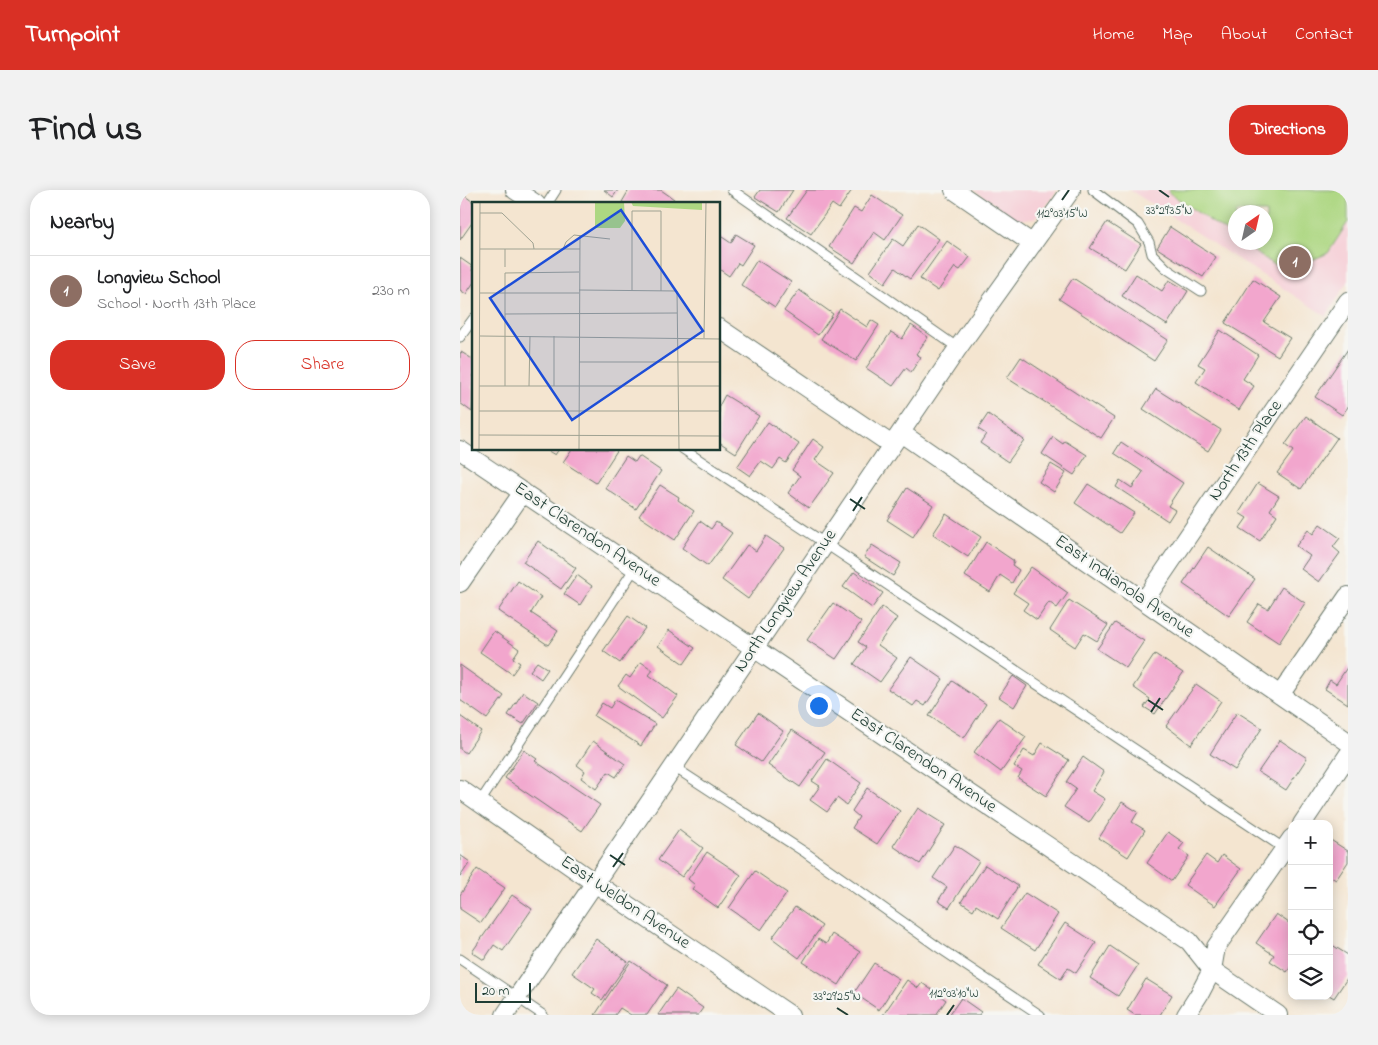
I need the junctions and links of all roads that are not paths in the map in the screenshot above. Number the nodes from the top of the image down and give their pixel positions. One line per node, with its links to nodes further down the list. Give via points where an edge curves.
1 (515, 190): 7 (street)
2 (556, 190): 8 (lane)
3 (732, 190): 15 (lane)
4 (954, 190): 9 (street)
5 (1071, 190): 9 (street, North Longview Avenue)
6 (1093, 190): 10 (lane, via 1138,224 1152,254 1168,269)
7 (533, 202)
8 (548, 202)
9 (1033, 244): 15 (street, North Longview Avenue)
10 (1201, 291)
11 (1348, 301): 24 (street, North 13th Place)
12 (472, 321): 14 (lane)
13 (720, 329): 16 (street, East Indianola Avenue)
14 (460, 337)
15 (958, 348): 16 (street, North Longview Avenue)
16 (896, 439): 20 (street, North Longview Avenue); 24 (street, East Indianola Avenue)
17 (460, 450): 19 (street, East Clarendon Avenue)
18 (684, 450): 20 (lane)
19 (522, 492): 21 (street, East Clarendon Avenue); 22 (street)
20 (825, 544): 25 (street, North Longview Avenue); 33 (lane)
21 (635, 568): 25 (street, East Clarendon Avenue); 31 (lane)
22 (460, 583)
23 (1348, 596): 26 (street)
24 (1144, 601): 26 (street, East Indianola Avenue)
25 (754, 648): 29 (street, North Longview Avenue); 36 (street, East Clarendon Avenue, via 1188,941)
26 (1280, 695): 27 (street, East Indianola Avenue)
27 (1348, 742)
28 (1348, 755): 32 (street)
29 (674, 767): 34 (street, North Longview Avenue); 41 (lane, via 806,853)
30 (460, 789): 31 (street, East Weldon Avenue)
31 (480, 802): 34 (street, East Weldon Avenue)
32 (1305, 820)
33 (1288, 844): 36 (street, via 1216,947)
34 (595, 883): 37 (street, North Longview Avenue); 40 (street, East Weldon Avenue)
35 (460, 958): 37 (lane)
36 (1212, 970): 42 (street); 43 (street, East Clarendon Avenue)
37 (517, 997): 38 (street, North Longview Avenue); 39 (lane)
38 (505, 1015)
39 (543, 1015)
40 (790, 1015)
41 (1040, 1015)
42 (1186, 1015)
43 (1278, 1015)

